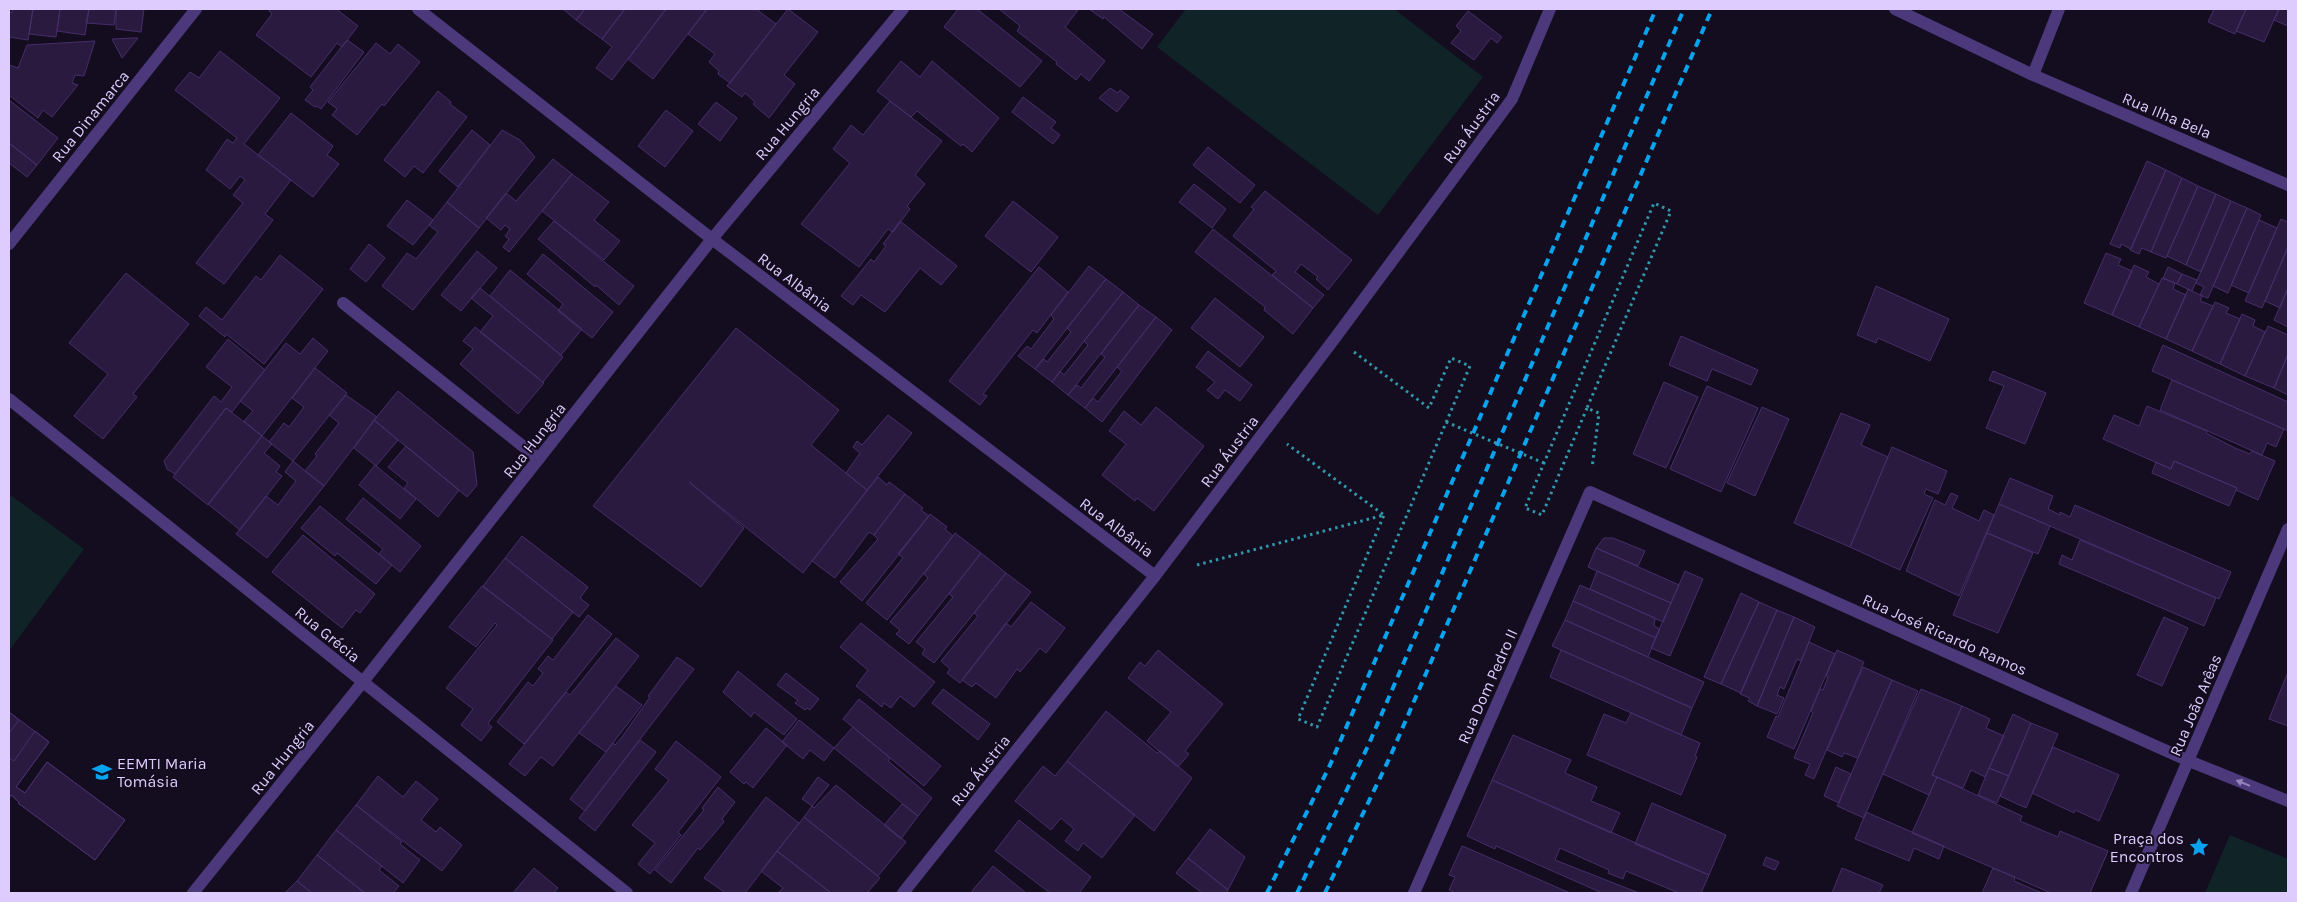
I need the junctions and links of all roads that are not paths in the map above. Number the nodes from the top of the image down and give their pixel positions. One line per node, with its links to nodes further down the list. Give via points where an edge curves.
1 (196, 9): 10 (street, Rua Dinamarca)
2 (418, 9): 9 (street, Rua Albânia)
3 (903, 9): 9 (street, Rua Hungria)
4 (1550, 9): 16 (street, Rua Áustria, via 1512,99)
5 (1895, 9): 7 (street, Rua Ilha Bela)
6 (2059, 9): 7 (street)
7 (2033, 75): 8 (street, Rua Ilha Bela)
8 (2288, 185)
9 (712, 239): 13 (street, Rua Hungria); 16 (street, Rua Albânia)
10 (9, 244)
11 (343, 303): 13 (street)
12 (9, 399): 17 (street, Rua Grécia)
13 (539, 459): 17 (street, Rua Hungria)
14 (1590, 492): 18 (street, Rua José Ricardo Ramos); 23 (street, Rua Dom Pedro II)
15 (2288, 529): 18 (street, Rua João Arêas)
16 (1155, 576): 22 (street, Rua Áustria)
17 (362, 683): 20 (street, Rua Hungria); 21 (street, Rua Grécia)
18 (2188, 761): 19 (street, Rua José Ricardo Ramos, one-way to 18); 24 (street, Rua João Arêas)
19 (2288, 801)
20 (193, 893)
21 (627, 893)
22 (903, 893)
23 (1414, 893)
24 (2131, 893)

